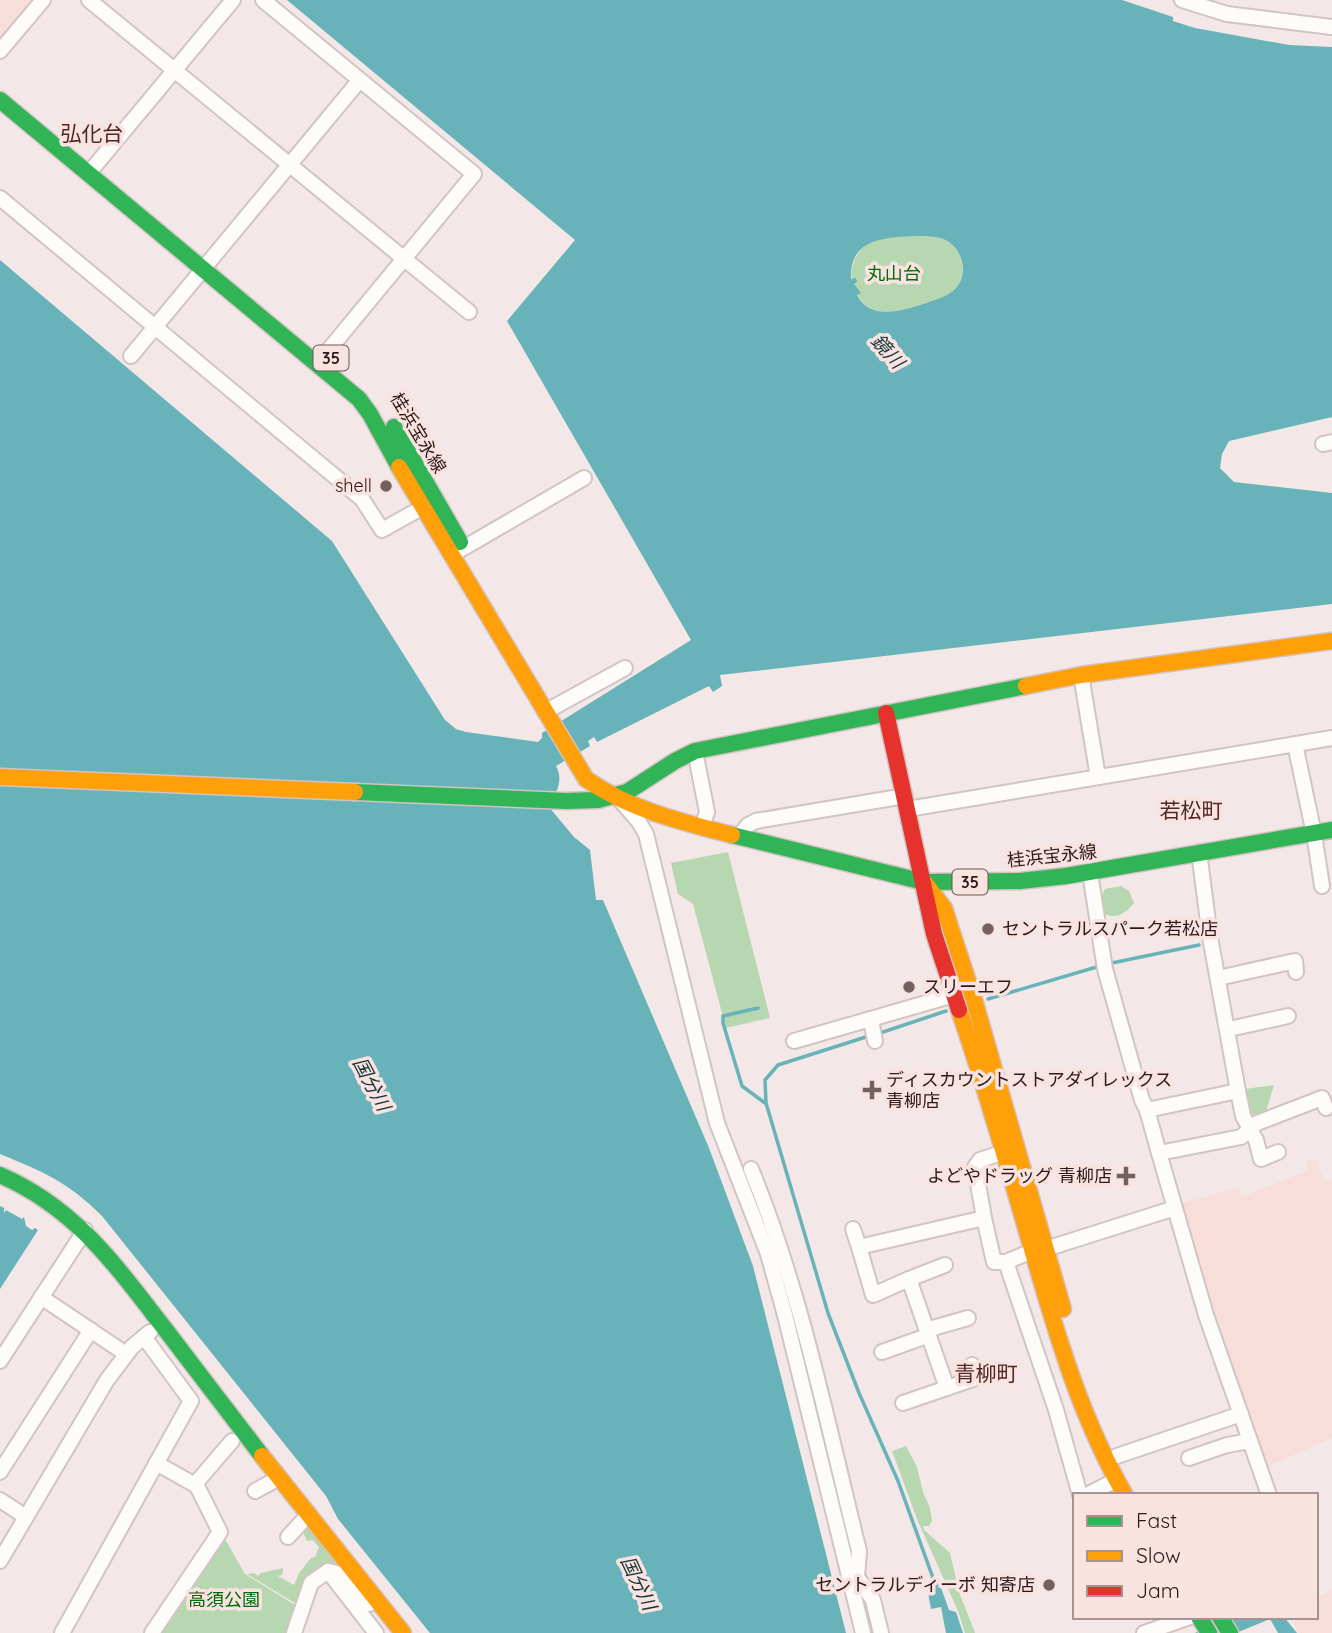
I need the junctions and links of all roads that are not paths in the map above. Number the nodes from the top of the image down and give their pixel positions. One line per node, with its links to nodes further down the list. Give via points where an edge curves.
1 (43, 0): 7 (street)
2 (89, 0): 8 (street)
3 (233, 0): 8 (street)
4 (262, 0): 9 (street)
5 (1192, 1): 6 (street, via 1227,13)
6 (1332, 27)
7 (0, 51)
8 (176, 71): 12 (street); 13 (street)
9 (359, 80): 12 (street); 15 (street, via 474,174)
10 (0, 84): 13 (street, 桂浜宝永線 / 35)
11 (0, 100): 13 (street, 桂浜宝永線 / 35)
12 (289, 164): 15 (street); 16 (street)
13 (92, 168): 16 (street, 桂浜宝永線 / 35)
14 (0, 198): 18 (street)
15 (404, 258): 17 (street); 20 (street)
16 (207, 264): 18 (street); 20 (street, 桂浜宝永線 / 35)
17 (469, 312)
18 (155, 327): 19 (street); 22 (street, via 362,499 382,530)
19 (131, 356)
20 (321, 359): 22 (street, 桂浜宝永線 / 35, via 364,406)
21 (584, 478): 23 (street)
22 (429, 504): 23 (street, 桂浜宝永線 / 35)
23 (458, 552): 28 (street, 桂浜宝永線 / 35)
24 (1332, 641): 26 (street)
25 (625, 668): 28 (street)
26 (1081, 675): 27 (street); 33 (street)
27 (886, 713): 31 (street); 35 (street)
28 (553, 715): 34 (street, 桂浜宝永線 / 35, via 578,757)
29 (1332, 738): 30 (street)
30 (1295, 744): 33 (street); 38 (street)
31 (695, 751): 34 (street); 36 (street, via 707,812)
32 (0, 777): 34 (street, via 566,801)
33 (1098, 777): 35 (street)
34 (617, 797): 36 (street, 桂浜宝永線 / 35); 104 (street, via 646,834 717,1123 768,1254)
35 (906, 802): 39 (street, via 756,821); 42 (street)
36 (702, 828): 39 (street, 桂浜宝永線 / 35)
37 (1332, 830): 38 (street, 桂浜宝永線 / 35)
38 (1314, 834): 40 (street, 桂浜宝永線 / 35); 43 (street)
39 (739, 837): 42 (street, 桂浜宝永線 / 35)
40 (1199, 852): 41 (street, 桂浜宝永線 / 35); 45 (street)
41 (1090, 873): 42 (street, 桂浜宝永線 / 35, via 1020,881); 54 (street, via 1104,966)
42 (924, 882): 46 (street); 66 (street, via 944,908 975,1003)
43 (1322, 886)
44 (1296, 972): 45 (street, via 1295,961)
45 (1218, 978): 49 (street)
46 (954, 995): 48 (street); 56 (street)
47 (1288, 1016): 49 (street)
48 (872, 1020): 50 (street); 51 (street)
49 (1229, 1029): 52 (street)
50 (794, 1041)
51 (875, 1041)
52 (1238, 1091): 54 (street); 55 (street)
53 (1326, 1108): 55 (street, via 1322,1098)
54 (1147, 1110): 58 (street)
55 (1250, 1129): 57 (street, via 1261,1159); 58 (street, via 1241,1137)
56 (1004, 1152): 62 (street, via 980,1160 975,1167); 66 (street)
57 (1278, 1152)
58 (1159, 1153): 61 (street)
59 (751, 1169): 104 (street, via 798,1307 859,1551)
60 (0, 1175): 64 (street, via 44,1198)
61 (1175, 1208): 66 (street); 82 (street)
62 (984, 1218): 65 (street); 67 (street, via 994,1262)
63 (853, 1229): 65 (street)
64 (85, 1230): 70 (street); 72 (street)
65 (859, 1247): 69 (street, via 873,1294)
66 (1039, 1250): 67 (street); 85 (street); 90 (street, via 1073,1385)
67 (1006, 1262): 93 (street)
68 (945, 1265): 69 (street)
69 (909, 1279): 74 (street)
70 (41, 1297): 73 (street); 78 (street)
71 (968, 1318): 74 (street)
72 (160, 1324): 75 (street); 89 (street)
73 (91, 1330): 77 (street); 88 (street)
74 (928, 1333): 76 (street); 80 (street)
75 (144, 1337): 77 (street); 87 (street, via 191,1401)
76 (882, 1352)
77 (126, 1354): 100 (street)
78 (0, 1361)
79 (972, 1365): 80 (street, via 976,1378)
80 (947, 1388): 81 (street)
81 (903, 1403)
82 (1241, 1414): 84 (street); 85 (street)
83 (232, 1441): 91 (street)
84 (1250, 1441): 86 (street); 97 (street)
85 (1117, 1456): 96 (street)
86 (1189, 1458)
87 (156, 1463): 91 (street); 107 (street)
88 (0, 1472)
89 (279, 1478): 92 (street); 99 (street)
90 (1116, 1480): 94 (street); 95 (street)
91 (195, 1484): 108 (street, via 220,1532)
92 (255, 1490)
93 (1079, 1493)
94 (1091, 1493)
95 (1124, 1493)
96 (1139, 1493)
97 (1268, 1493)
98 (0, 1500): 100 (street)
99 (309, 1514): 101 (street); 106 (street)
100 (26, 1517): 102 (street)
101 (288, 1537)
102 (0, 1561)
103 (328, 1572): 106 (street, via 342,1574 384,1621); 109 (street, via 311,1583); 110 (street)
104 (853, 1578): 111 (street); 112 (street, via 873,1600)
105 (1200, 1622): 113 (street)
106 (398, 1627)
107 (62, 1633)
108 (152, 1633)
109 (294, 1633)
110 (376, 1633)
111 (863, 1633)
112 (881, 1633)
113 (1144, 1633)

